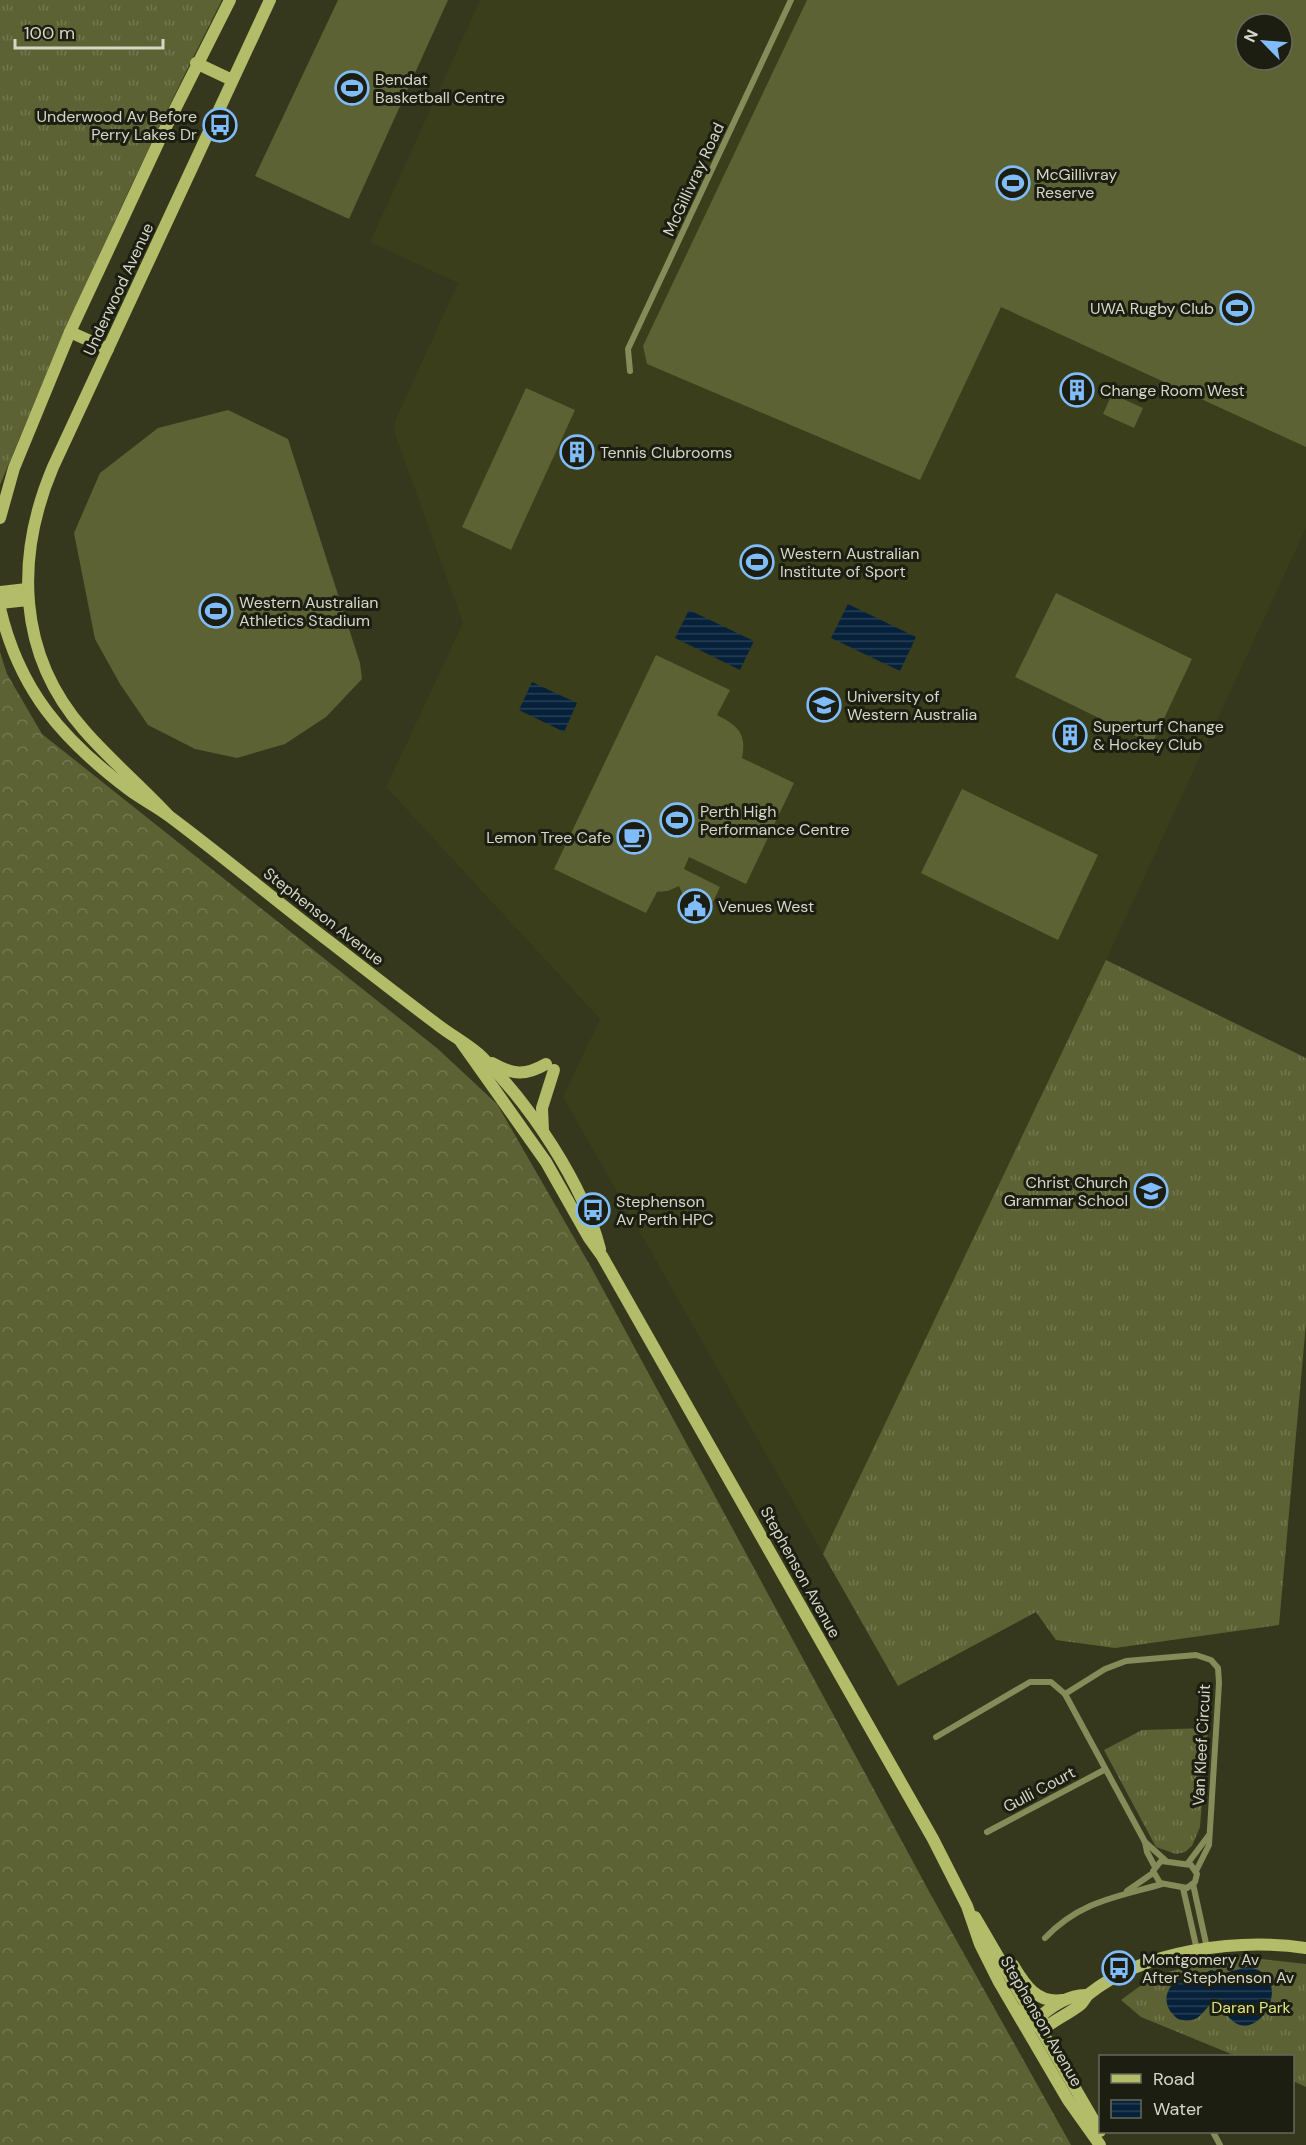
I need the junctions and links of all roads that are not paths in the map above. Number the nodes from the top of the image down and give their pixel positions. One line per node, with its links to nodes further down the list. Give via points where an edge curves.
1 (230, 0): 4 (main road, Underwood Avenue)
2 (270, 0): 5 (main road, Underwood Avenue)
3 (791, 0): 8 (street, McGillivray Road, via 628,349)
4 (196, 63): 5 (main road); 6 (main road, Underwood Avenue)
5 (232, 80): 7 (main road, Underwood Avenue)
6 (70, 332): 7 (main road); 9 (main road, Underwood Avenue, via 15,468)
7 (108, 349): 11 (main road, Underwood Avenue, via 40,502 28,556)
8 (630, 371)
9 (0, 518)
10 (0, 592): 11 (main road)
11 (28, 594): 12 (main road); 14 (main road, Stephenson Avenue, via 39,648 66,707 100,748)
12 (0, 603)
13 (0, 608): 14 (main road, Stephenson Avenue, via 15,661 48,714 128,789)
14 (168, 815): 15 (main road, Stephenson Avenue)
15 (461, 1042): 16 (main road, Stephenson Avenue); 18 (main road, Stephenson Avenue, via 540,1153)
16 (481, 1056): 17 (main road, Stephenson Avenue, via 516,1095); 17 (main road, via 518,1074 550,1067 542,1108)
17 (544, 1135): 18 (main road, Stephenson Avenue, via 596,1233)
18 (602, 1256): 33 (main road, Stephenson Avenue, via 933,1839)
19 (1065, 1694): 20 (street, via 1051,1682 1030,1682); 21 (street); 23 (street, Van Kleef Circuit, via 1126,1661 1196,1655 1211,1660 1218,1668 1219,1683)
20 (936, 1737)
21 (1104, 1770): 22 (street, Gulli Court); 24 (street)
22 (987, 1832)
23 (1209, 1835): 26 (street); 28 (street, Van Kleef Circuit, via 1209,1845)
24 (1145, 1842): 25 (street); 27 (street)
25 (1165, 1860): 26 (street); 27 (street)
26 (1188, 1863): 28 (street)
27 (1154, 1870): 29 (street); 32 (street)
28 (1196, 1871): 30 (street)
29 (1162, 1884): 31 (street); 32 (street)
30 (1193, 1884): 31 (street); 37 (street)
31 (1183, 1888): 37 (street)
32 (1127, 1892): 35 (street, via 1110,1896 1064,1920)
33 (967, 1906): 34 (main road, Stephenson Avenue); 40 (main road, Stephenson Avenue, via 980,1944)
34 (984, 1930): 39 (main road, via 1000,1942 1030,1990 1048,2000); 41 (main road, Stephenson Avenue)
35 (1045, 1938)
36 (1306, 1948): 37 (main road, via 1259,1944)
37 (1202, 1949): 38 (main road, via 1148,1964)
38 (1087, 1995): 39 (main road); 41 (main road, via 1082,2003 1049,2025)
39 (1068, 1999): 41 (main road)
40 (1015, 2010): 41 (main road); 42 (main road, Stephenson Avenue)
41 (1035, 2021): 42 (main road, via 1037,2041); 43 (main road, Stephenson Avenue)
42 (1068, 2100): 44 (main road, Stephenson Avenue)
43 (1099, 2128)
44 (1100, 2145)

